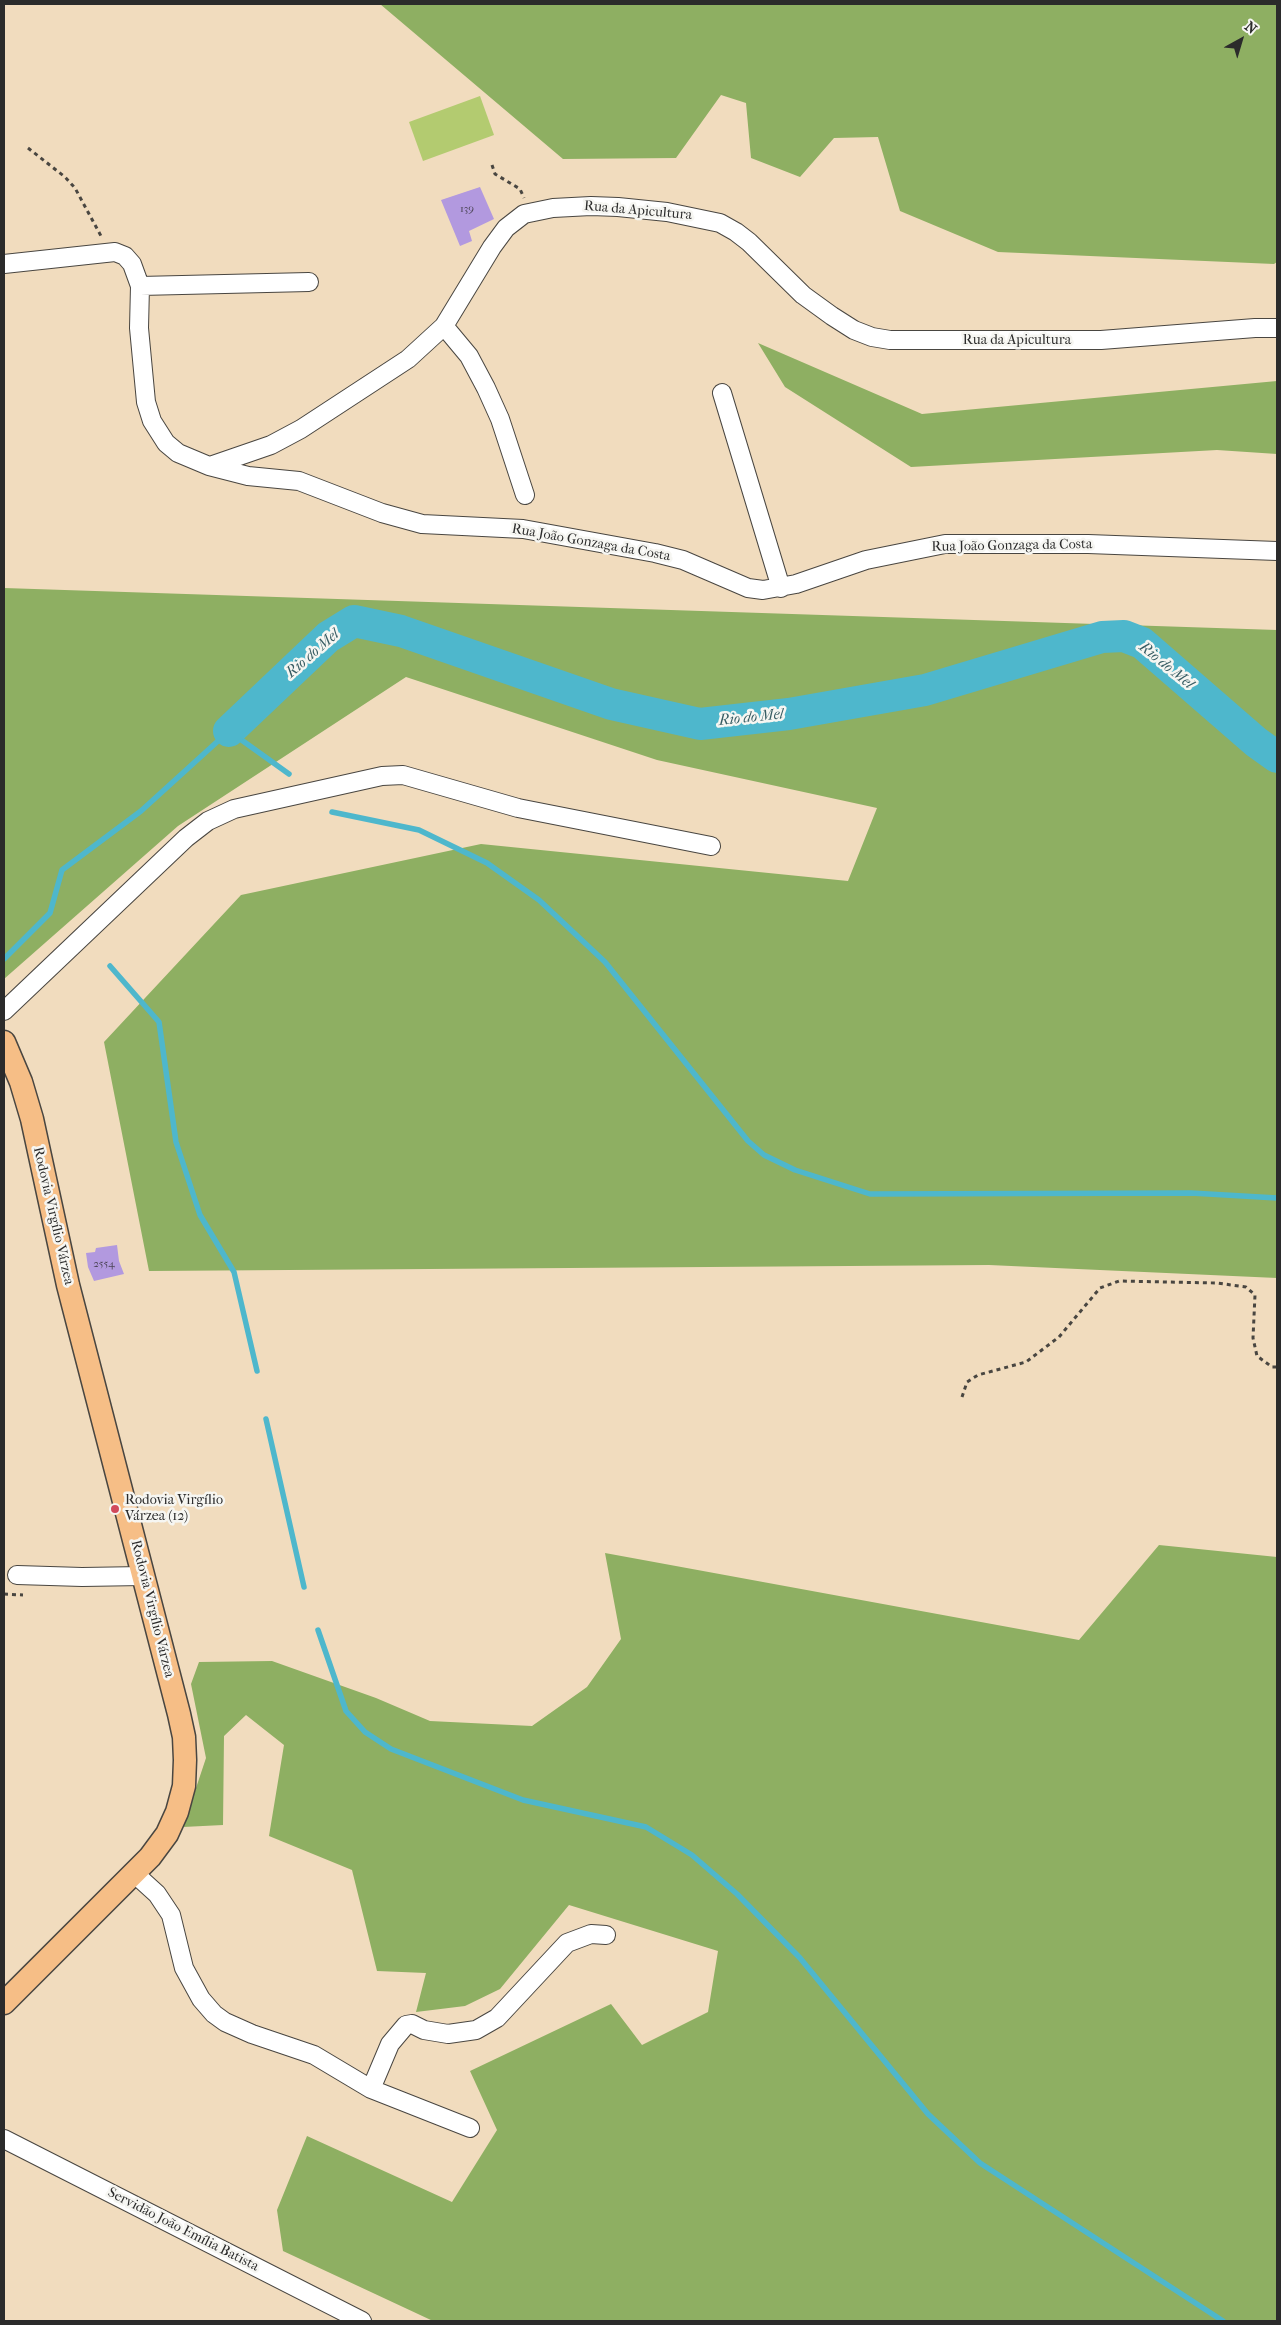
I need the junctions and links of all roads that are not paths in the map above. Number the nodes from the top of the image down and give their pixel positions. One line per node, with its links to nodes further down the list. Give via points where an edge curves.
1 (4, 264): 3 (street, Rua João Gonzaga da Costa, via 115,252 132,264)
2 (309, 282): 3 (street)
3 (140, 286): 7 (street, Rua João Gonzaga da Costa, via 143,380 152,421 166,443 178,453)
4 (444, 326): 5 (street, Rua da Apicultura, via 499,236 529,213 566,206 667,212 720,223 749,242 803,295 832,316 863,333 890,340 1101,340); 7 (street, Rua da Apicultura, via 393,369 301,429 272,445); 8 (street, via 469,356 486,388 500,419)
5 (1277, 328)
6 (722, 393): 10 (street)
7 (209, 466): 10 (street, Rua João Gonzaga da Costa, via 248,476 299,481 382,513 422,524 540,531 668,556 748,588)
8 (525, 495)
9 (1277, 551): 10 (street, Rua João Gonzaga da Costa, via 1088,544 945,544 866,560)
10 (781, 588)
11 (711, 846): 12 (street, via 518,808 403,775 382,776 234,809 208,821 186,838)
12 (4, 1011)
13 (4, 1042): 15 (main road, Rodovia Virgílio Várzea, via 32,1119 68,1285)
14 (16, 1575): 15 (street)
15 (143, 1576): 16 (main road, Rodovia Virgílio Várzea, via 184,1738 185,1760 184,1786 177,1812 167,1834)
16 (135, 1874): 18 (main road, Rodovia Virgílio Várzea); 19 (street, via 157,1894 171,1915 184,1968 201,1999 214,2014 252,2034 314,2055)
17 (606, 1935): 19 (street, via 591,1934 567,1943 497,2018 476,2030 448,2034 406,2025 390,2044)
18 (4, 2003)
19 (371, 2089): 20 (street)
20 (470, 2128)
21 (4, 2139): 22 (street, Servidão João Emília Batista)
22 (362, 2321)

